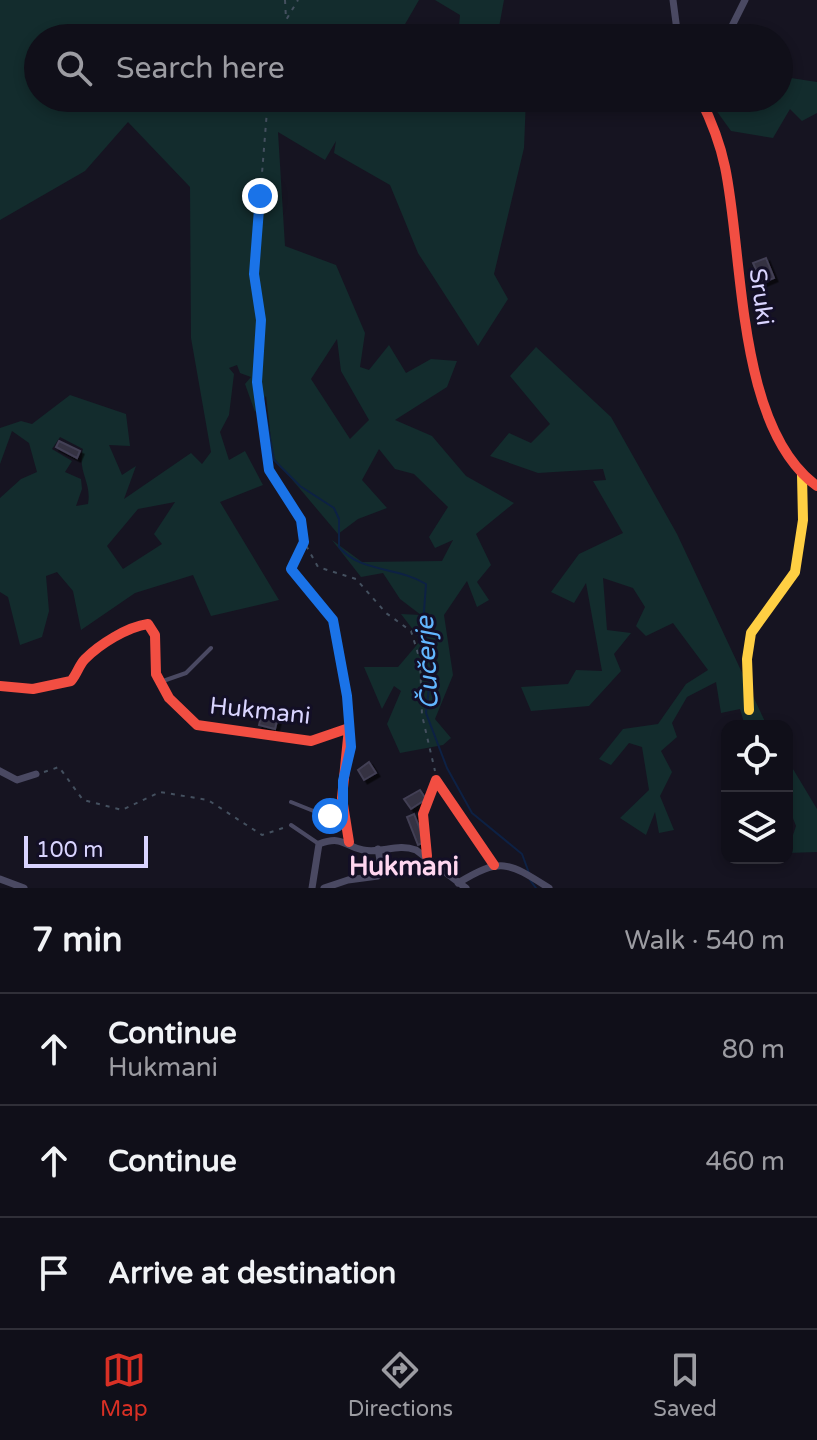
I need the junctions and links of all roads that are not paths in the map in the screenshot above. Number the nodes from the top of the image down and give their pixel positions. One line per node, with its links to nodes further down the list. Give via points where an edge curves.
1 (673, 0): 3 (street)
2 (745, 0): 4 (street)
3 (676, 24)
4 (733, 24)
5 (706, 112): 6 (street, Sruki, via 726,171 746,334 760,398)
6 (802, 475): 7 (street, Sruki); 11 (street, via 803,520 795,572 751,633)
7 (817, 486)
8 (211, 648): 9 (lane, via 186,673)
9 (160, 682): 10 (street, via 153,663 155,635 144,622 93,652 71,681 33,689); 15 (street, Hukmani, via 197,725 311,741 349,728 351,758 343,781)
10 (0, 686)
11 (749, 710)
12 (0, 771): 13 (street, via 17,780)
13 (36, 774)
14 (291, 802): 15 (lane, via 321,814)
15 (343, 815): 17 (street)
16 (291, 825): 18 (lane)
17 (349, 842): 18 (street); 19 (street, via 361,850)
18 (319, 844): 25 (street)
19 (378, 849): 20 (street, via 406,846); 26 (street, via 378,876)
20 (427, 856): 21 (street, via 423,814 436,780); 23 (street)
21 (494, 865): 23 (street); 27 (street, via 529,874)
22 (0, 879): 24 (street)
23 (462, 886)
24 (24, 888)
25 (312, 888)
26 (324, 888)
27 (549, 888)

